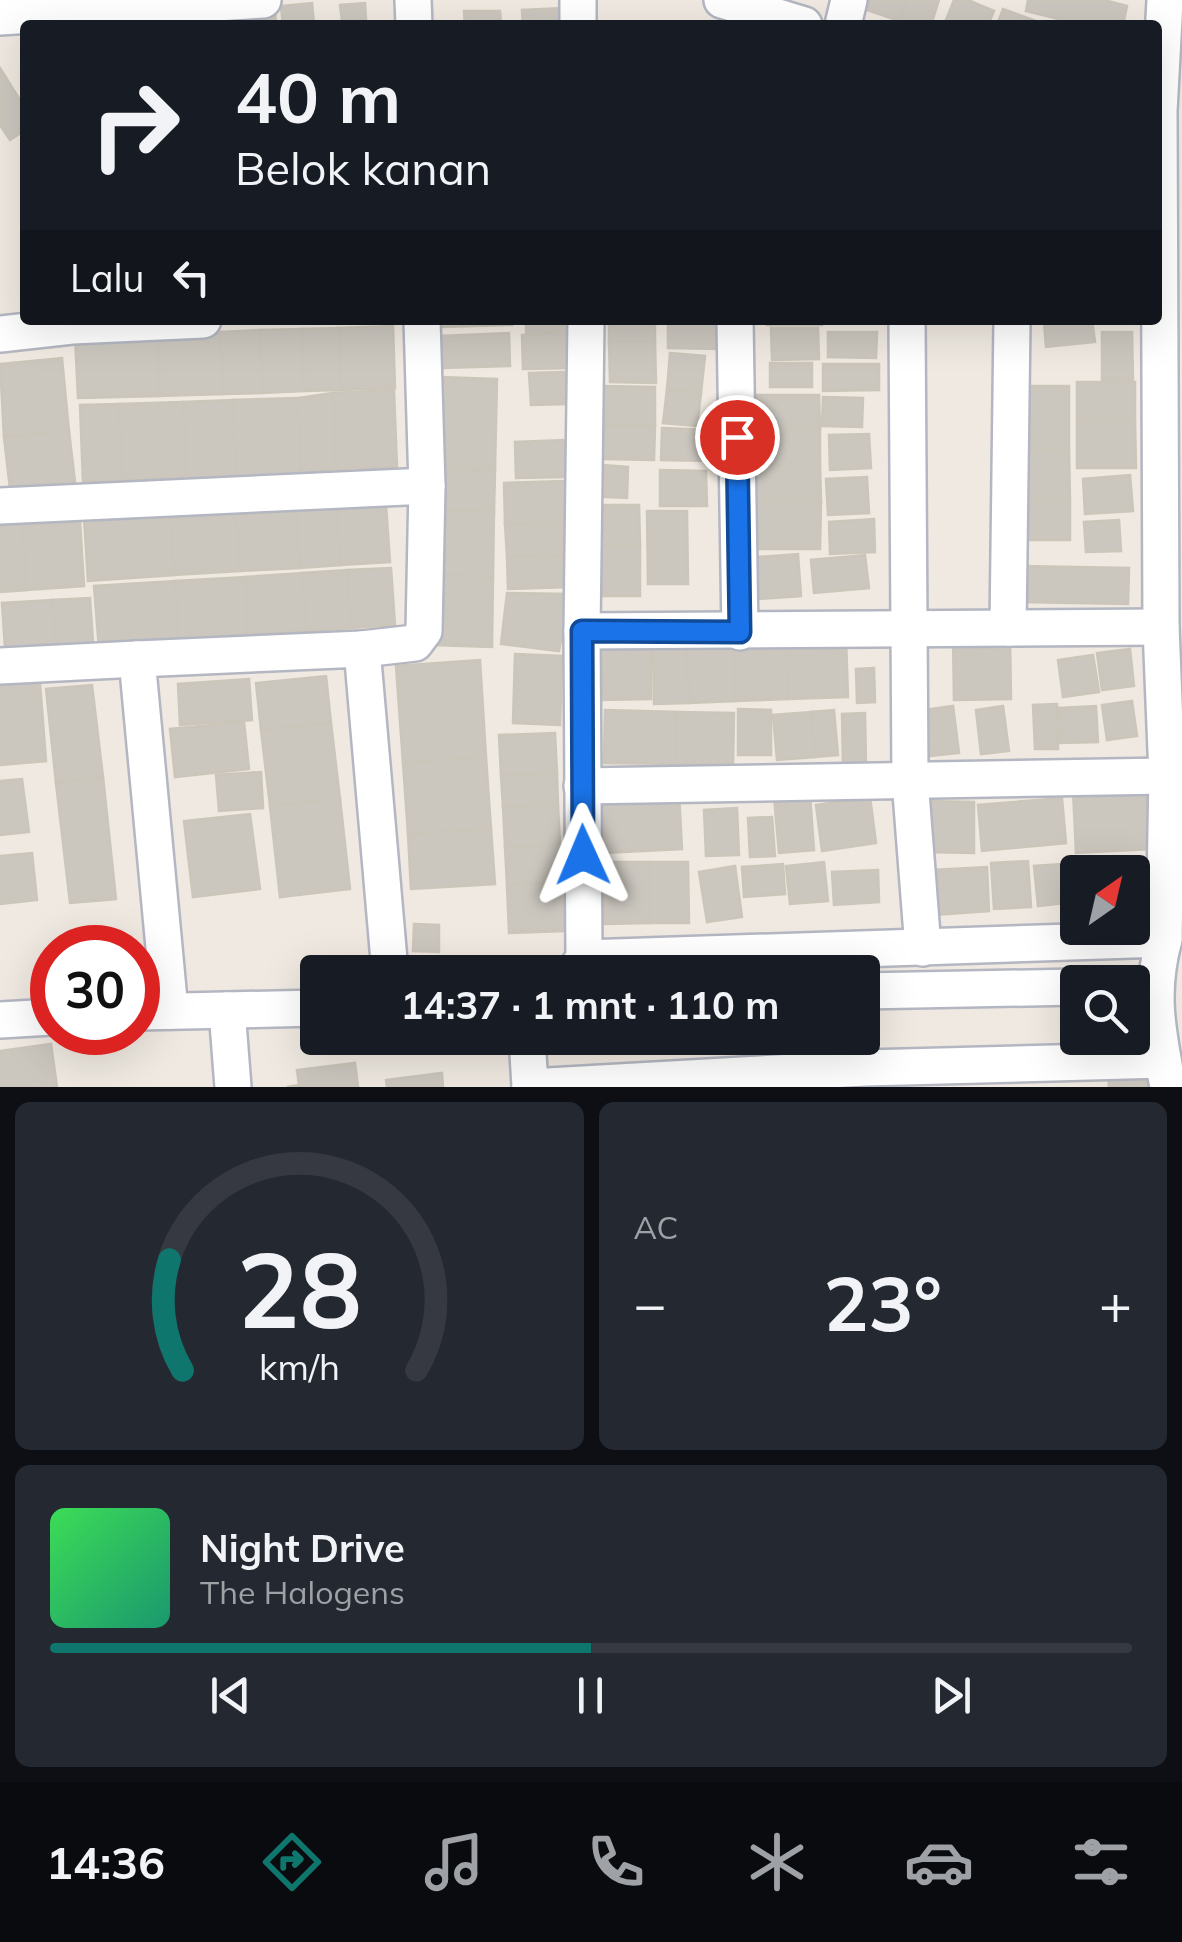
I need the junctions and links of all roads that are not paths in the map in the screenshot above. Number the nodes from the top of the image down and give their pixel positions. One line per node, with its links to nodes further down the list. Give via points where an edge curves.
1 (262, 0): 5 (street)
2 (1165, 0): 7 (street)
3 (726, 9): 6 (street)
4 (0, 17): 5 (street)
5 (54, 19)
6 (780, 20)
7 (1162, 48)
8 (59, 325): 15 (street)
9 (422, 325): 16 (street)
10 (586, 325): 21 (street)
11 (734, 325): 22 (street)
12 (907, 325): 20 (street)
13 (1012, 325): 19 (street)
14 (1159, 325): 18 (street)
15 (0, 334)
16 (427, 486): 17 (street); 23 (street, via 422,635 415,642)
17 (0, 506)
18 (1160, 626): 19 (street); 26 (street)
19 (1008, 628): 20 (street)
20 (910, 630): 22 (street); 27 (street)
21 (582, 631): 22 (street); 28 (street)
22 (740, 632)
23 (362, 649): 24 (street); 32 (street)
24 (137, 659): 25 (street); 29 (street)
25 (0, 666)
26 (1167, 776): 27 (street); 30 (street)
27 (910, 780): 28 (street); 31 (street)
28 (582, 786): 33 (street)
29 (150, 925)
30 (1164, 939): 31 (street); 42 (street)
31 (923, 948): 34 (street)
32 (389, 955)
33 (579, 955)
34 (781, 955)
35 (1060, 987): 36 (street)
36 (880, 990)
37 (300, 1008): 38 (street)
38 (227, 1010): 39 (street); 45 (street)
39 (160, 1012)
40 (30, 1018): 41 (street)
41 (0, 1020)
42 (1159, 1020): 44 (street)
43 (529, 1068): 44 (street)
44 (866, 1077)
45 (232, 1087)

